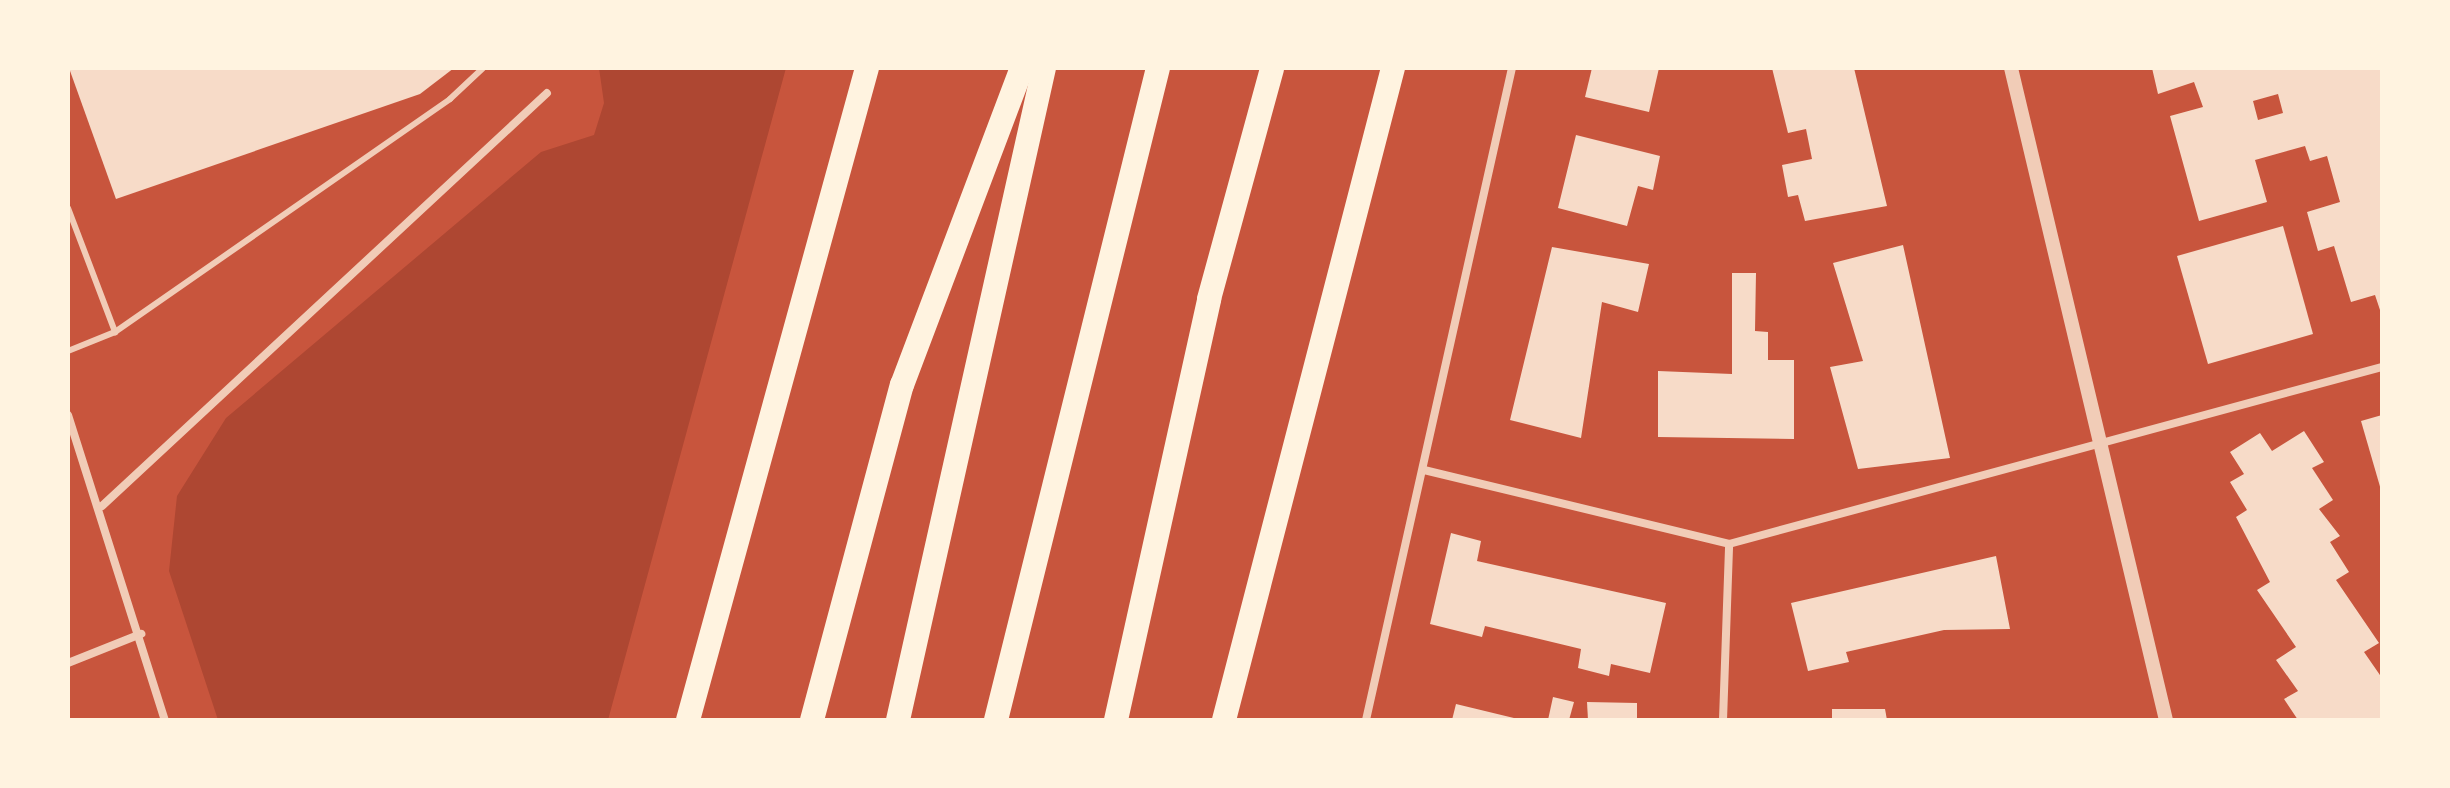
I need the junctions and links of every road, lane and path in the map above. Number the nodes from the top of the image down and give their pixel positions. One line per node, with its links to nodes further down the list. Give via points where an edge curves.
1 (483, 68): 12 (lane, via 450,99)
2 (867, 68): 23 (highway)
3 (1022, 68): 24 (highway, via 902,385)
4 (1044, 68): 25 (highway)
5 (1158, 68): 26 (highway)
6 (1272, 68): 27 (highway, via 1209,299)
7 (1393, 68): 28 (highway)
8 (1512, 68): 17 (street)
9 (2011, 68): 16 (street)
10 (547, 93): 18 (street)
11 (68, 208): 12 (lane)
12 (115, 332): 13 (lane)
13 (68, 351)
14 (2382, 367): 16 (street)
15 (68, 415): 18 (street)
16 (2103, 444): 19 (street); 31 (street)
17 (1424, 470): 19 (street); 29 (street)
18 (102, 506): 20 (street)
19 (1729, 544): 30 (street)
20 (141, 634): 21 (street); 22 (street)
21 (68, 663)
22 (165, 720)
23 (688, 720)
24 (812, 720)
25 (898, 720)
26 (996, 720)
27 (1116, 720)
28 (1224, 720)
29 (1366, 720)
30 (1723, 720)
31 (2166, 720)

